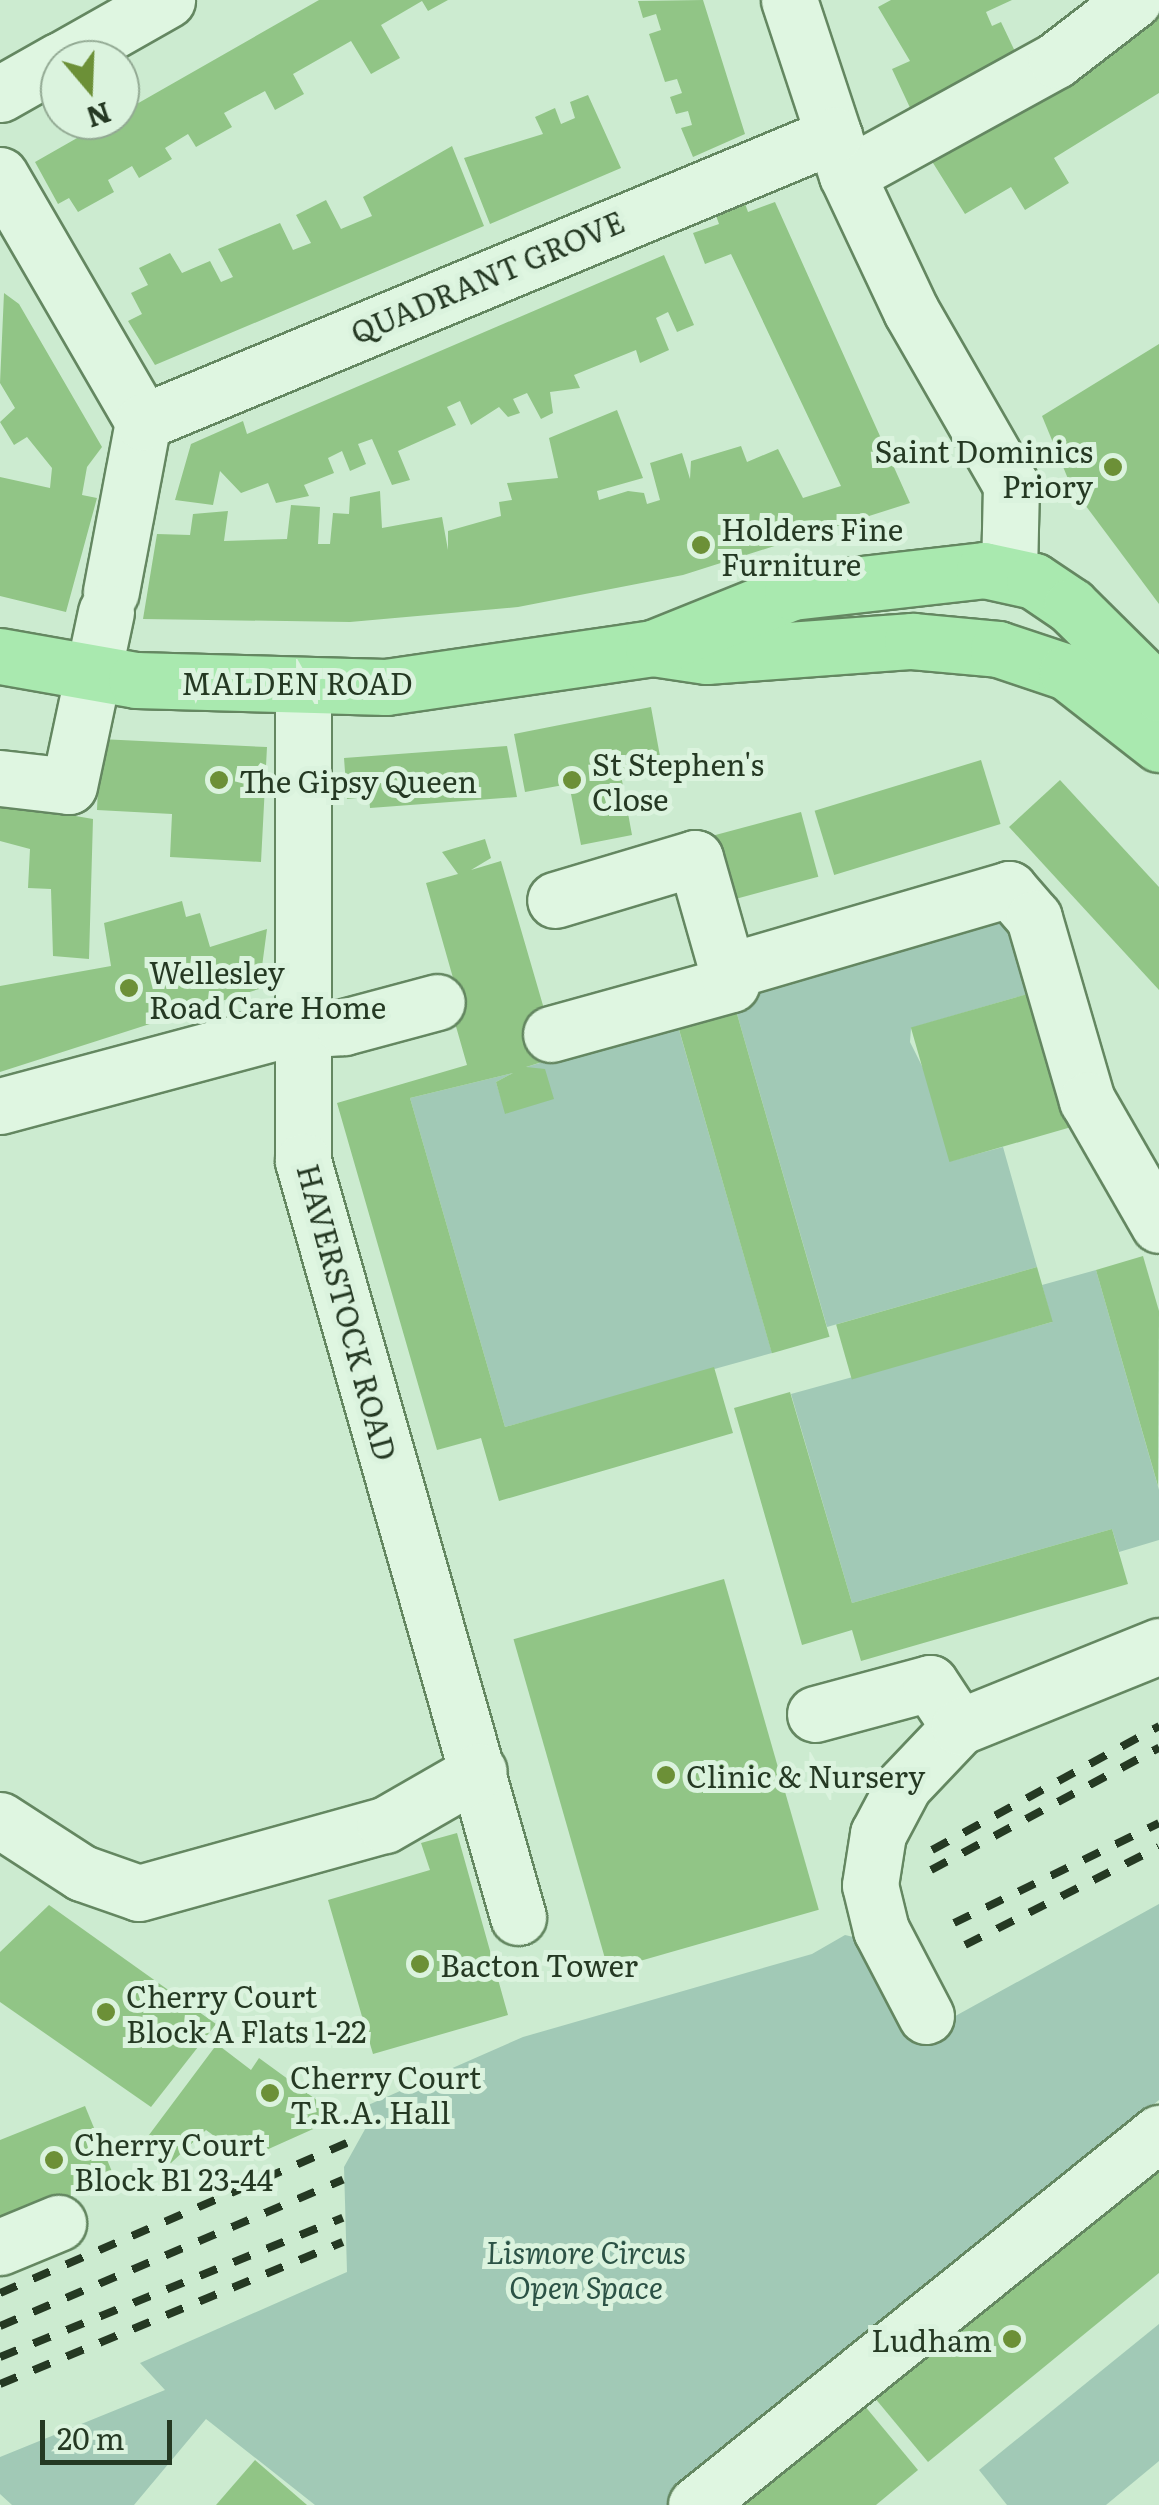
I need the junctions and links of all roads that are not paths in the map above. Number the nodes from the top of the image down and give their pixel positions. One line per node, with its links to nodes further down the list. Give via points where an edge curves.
1 (788, 0): 7 (street)
2 (1134, 0): 7 (street, QUADRANT GROVE, via 1056,60)
3 (150, 4): 4 (street)
4 (92, 40)
5 (40, 71): 6 (street)
6 (0, 94)
7 (841, 155): 9 (street, QUADRANT GROVE); 10 (street, via 910,312 1012,485)
8 (0, 175): 9 (street)
9 (143, 422): 13 (street)
10 (1010, 572): 11 (main road, MALDEN ROAD, via 792,592); 15 (main road, via 1071,606)
11 (653, 648): 14 (main road, MALDEN ROAD, via 511,673); 15 (main road, MALDEN ROAD, via 706,656 912,641 998,650 1067,672)
12 (0, 656): 13 (main road, MALDEN ROAD)
13 (92, 673): 14 (main road, MALDEN ROAD); 16 (street, via 68,786)
14 (303, 688): 20 (street, HAVERSTOCK ROAD)
15 (1153, 722)
16 (0, 778)
17 (555, 900): 18 (street, via 695,858)
18 (729, 972): 21 (street, via 731,984); 23 (street, via 1009,889 1034,918 1088,1100)
19 (437, 1002): 20 (street)
20 (304, 1030): 22 (street); 27 (street, HAVERSTOCK ROAD, via 305,1172)
21 (551, 1034)
22 (0, 1106)
23 (1159, 1226)
24 (1159, 1646): 26 (street)
25 (815, 1714): 26 (street, via 930,1683)
26 (959, 1727): 30 (street, via 894,1802 871,1874 881,1930)
27 (480, 1771): 28 (street, via 385,1825 138,1892 82,1873); 29 (street, HAVERSTOCK ROAD)
28 (0, 1820)
29 (518, 1917)
30 (926, 2016)
31 (1159, 2134): 34 (street)
32 (58, 2223): 33 (street)
33 (0, 2247)
34 (696, 2505)

